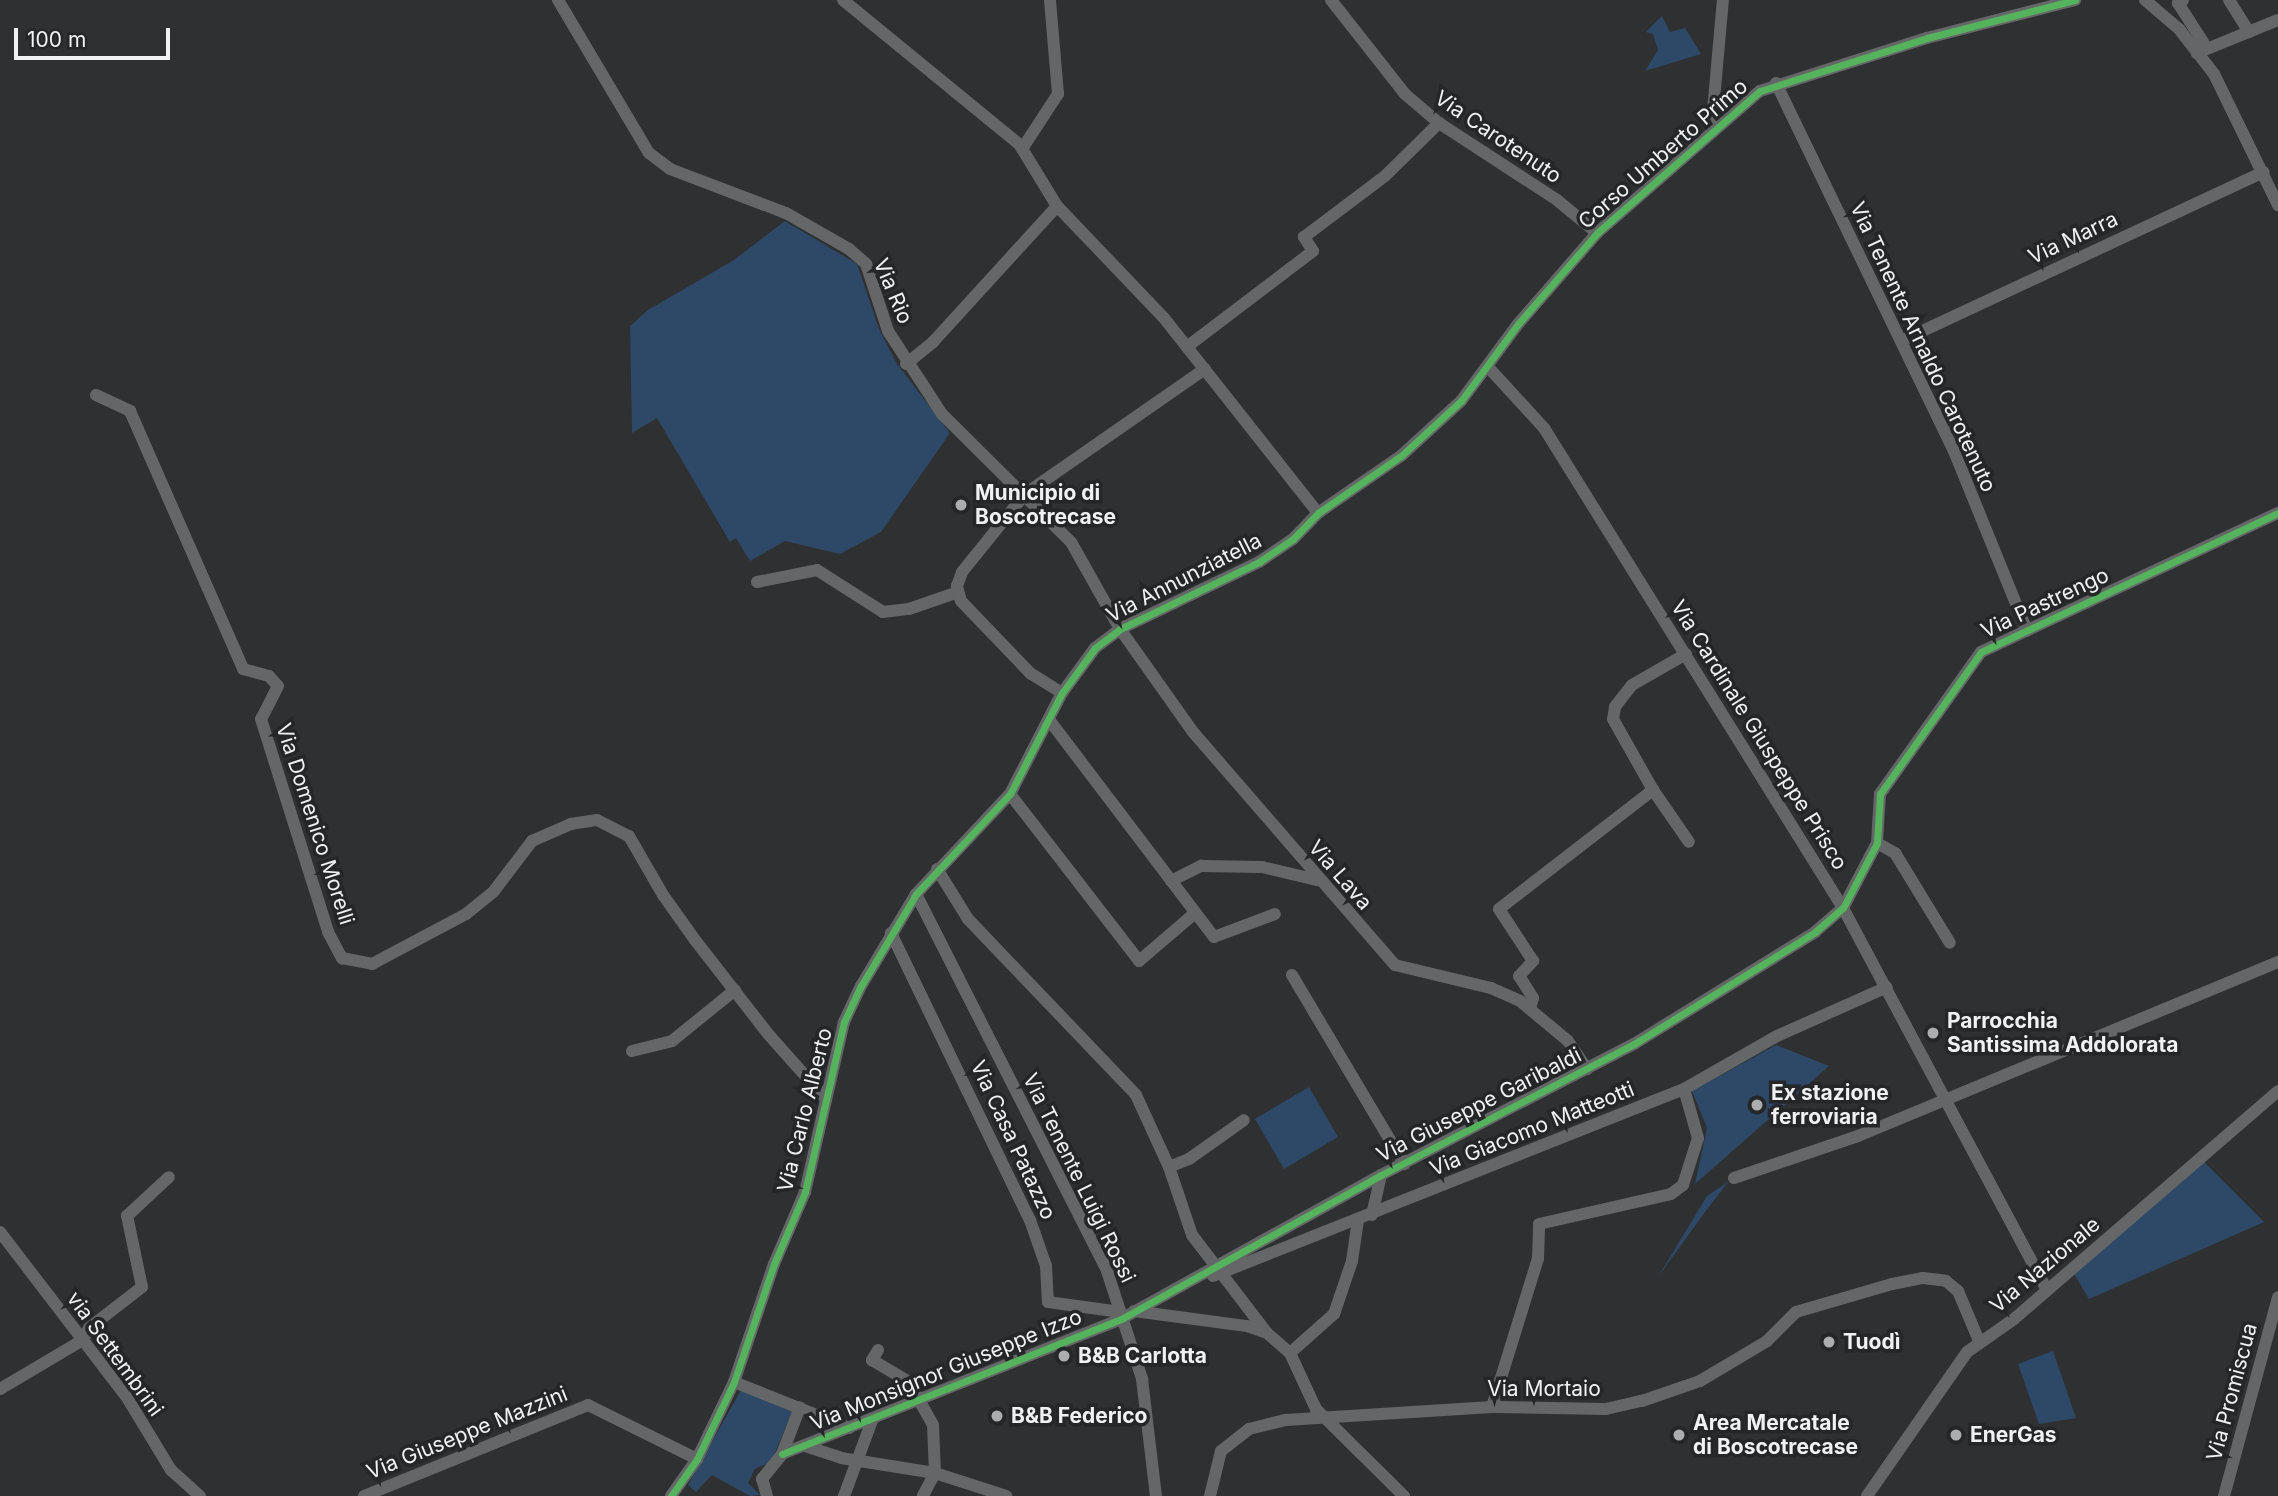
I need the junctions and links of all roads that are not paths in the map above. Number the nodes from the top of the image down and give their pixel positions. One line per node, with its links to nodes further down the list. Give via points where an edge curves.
1 (558, 0): 23 (street, Via Rio, via 649,153 670,169 786,213 849,248 866,264 888,331)
2 (842, 0): 16 (street)
3 (1050, 0): 16 (street, via 1058,94)
4 (1331, 0): 14 (street, Via Carotenuto, via 1395,83)
5 (1723, 0): 15 (street, via 1713,111)
6 (2075, 0): 13 (street, Corso Umberto Primo)
7 (2145, 0): 12 (street)
8 (2183, 0): 12 (street, via 2178,3 2203,42)
9 (2229, 0): 11 (street)
10 (2278, 20): 11 (street)
11 (2249, 32): 12 (street)
12 (2197, 53): 17 (street, via 2214,74)
13 (1776, 83): 15 (street, Corso Umberto Primo); 21 (street, Via Tenente Arnaldo Carotenuto)
14 (1438, 123): 20 (street, Via Carotenuto, via 1557,200); 22 (street, via 1385,176 1304,237 1313,251)
15 (1720, 123): 20 (street, Corso Umberto Primo)
16 (1022, 149): 19 (street)
17 (2263, 173): 18 (street); 21 (street, Via Marra)
18 (2278, 205)
19 (1057, 206): 22 (street); 23 (street, via 933,342)
20 (1597, 233): 24 (street, Corso Umberto Primo, via 1518,324)
21 (1901, 341): 33 (street, Via Tenente Arnaldo Carotenuto, via 1954,451)
22 (1188, 346): 25 (street)
23 (906, 364): 27 (street, Via Rio, via 942,414)
24 (1489, 368): 28 (street, Via Annunziatella, via 1419,440); 34 (street, Via Cardinale Giuspeppe Prisco, via 1544,428)
25 (1205, 369): 27 (street); 28 (street)
26 (96, 395): 53 (street, Via Domenico Morelli, via 130,411 243,668 269,676 278,685 261,719 328,932 342,958 373,964 466,914 494,891 532,841 571,824 597,820 629,836 670,906)
27 (1025, 495): 31 (street, via 962,572); 32 (street, Via Rio, via 1071,542)
28 (1318, 513): 32 (street, Via Annunziatella, via 1293,539 1259,562)
29 (2278, 513): 33 (street, Via Pastrengo)
30 (757, 582): 31 (street, via 817,570 883,612 909,609)
31 (958, 592): 35 (street, via 961,601 1031,674)
32 (1120, 629): 35 (street, Via Annunziatella, via 1095,648); 42 (street, Via Lava, via 1193,732)
33 (2027, 631): 40 (street, Via Pastrengo, via 1981,652 1880,794)
34 (1686, 654): 37 (street, via 1632,685 1615,707 1613,719); 45 (street, Via Cardinale Giuspeppe Prisco)
35 (1062, 693): 36 (street, Via Annunziatella)
36 (1050, 720): 38 (street, Via Annunziatella); 43 (street)
37 (1653, 790): 39 (street); 54 (street, via 1499,909 1533,961 1519,976 1533,998)
38 (1010, 794): 41 (street, Via Annunziatella); 46 (street, via 1139,961)
39 (1689, 842)
40 (1877, 843): 45 (street, Via Pastrengo); 49 (street, via 1895,853)
41 (937, 869): 44 (street, Via Annunziatella); 63 (street, via 968,919 1136,1095)
42 (1317, 880): 43 (street, via 1262,867 1201,866); 54 (street, Via Lava, via 1395,965 1491,988)
43 (1171, 881): 46 (street)
44 (916, 894): 48 (street, Via Carlo Alberto); 73 (street, Via Tenente Luigi Rossi)
45 (1843, 908): 52 (street, Via Cardinale Giuspeppe Prisco); 56 (street, Via Giuseppe Garibaldi, via 1780,954)
46 (1195, 914): 47 (street, via 1214,937)
47 (1275, 914)
48 (891, 933): 59 (street, Via Carlo Alberto, via 844,1021); 73 (street, Via Casa Patazzo, via 1030,1220 1046,1266 1048,1302)
49 (1950, 943)
50 (2278, 962): 60 (street)
51 (1292, 975): 62 (street)
52 (1886, 987): 57 (street, Via Giacomo Matteotti, via 1777,1036); 60 (street, Via Cardinale Giuspeppe Prisco)
53 (735, 990): 55 (street, via 672,1041); 59 (street, Via Domenico Morelli)
54 (1530, 1008): 56 (street, Via Lava, via 1568,1041)
55 (632, 1051)
56 (1587, 1069): 62 (street, Via Giuseppe Garibaldi)
57 (1684, 1089): 67 (street, Via Giacomo Matteotti); 83 (street, via 1698,1138 1684,1185 1671,1194 1539,1224 1538,1258)
58 (2278, 1091): 71 (street, Via Nazionale)
59 (826, 1099): 79 (street, Via Carlo Alberto, via 805,1192 774,1264)
60 (1943, 1100): 66 (street, via 1795,1160); 71 (street, Via Cardinale Giuspeppe Prisco)
61 (1244, 1121): 63 (street, via 1189,1159)
62 (1404, 1164): 64 (street, Via Giuseppe Garibaldi)
63 (1168, 1167): 70 (street, via 1189,1228)
64 (1381, 1175): 67 (street); 70 (street, Via Giuseppe Garibaldi)
65 (169, 1177): 75 (street, via 127,1216 142,1287 89,1328)
66 (1734, 1178)
67 (1372, 1215): 68 (street, Via Giacomo Matteotti)
68 (1358, 1220): 70 (street, Via Giacomo Matteotti); 78 (street, via 1352,1261 1334,1314)
69 (0, 1232): 75 (street, via Settembrini)
70 (1218, 1271): 73 (street, Via Giacomo Matteotti); 74 (street)
71 (2047, 1290): 76 (street, Via Nazionale)
72 (2278, 1297): 103 (street, Via Promiscua)
73 (1125, 1314): 74 (street, via 1247,1326); 81 (street, Via Monsignor Giuseppe Izzo); 99 (street, Via Tenente Luigi Rossi, via 1142,1379)
74 (1267, 1333): 78 (street)
75 (83, 1340): 80 (street); 92 (street, via Settembrini, via 126,1396 171,1469)
76 (1979, 1341): 83 (street, Via Mortaio, via 1958,1291 1946,1280 1923,1279 1856,1292 1796,1312 1767,1341 1709,1376 1642,1401 1606,1409); 102 (street, Via Nazionale)
77 (878, 1350): 81 (street, via 872,1360 909,1382)
78 (1290, 1353): 85 (street, via 1309,1399)
79 (734, 1382): 82 (street); 89 (street, Via Carlo Alberto)
80 (0, 1389)
81 (919, 1398): 84 (street, Via Monsignor Giuseppe Izzo); 91 (street, via 935,1433)
82 (800, 1407): 86 (street); 88 (street)
83 (1492, 1407): 85 (street, Via Mortaio)
84 (873, 1418): 86 (street, Via Monsignor Giuseppe Izzo); 90 (street)
85 (1326, 1419): 100 (street, Via Mortaio, via 1286,1420 1249,1429 1221,1451); 101 (street)
86 (849, 1428): 87 (street, Via Monsignor Giuseppe Izzo)
87 (805, 1446): 88 (street, Via Monsignor Giuseppe Izzo); 90 (street)
88 (782, 1454): 95 (street, via 762,1479)
89 (697, 1459): 93 (street, Via Giuseppe Mazzini, via 588,1405); 94 (street, Via Carlo Alberto)
90 (857, 1461): 91 (street); 96 (street)
91 (935, 1473): 97 (street); 98 (street)
92 (200, 1496)
93 (364, 1496)
94 (671, 1496)
95 (767, 1496)
96 (844, 1496)
97 (923, 1496)
98 (1006, 1496)
99 (1156, 1496)
100 (1210, 1496)
101 (1404, 1496)
102 (1867, 1496)
103 (2224, 1496)

